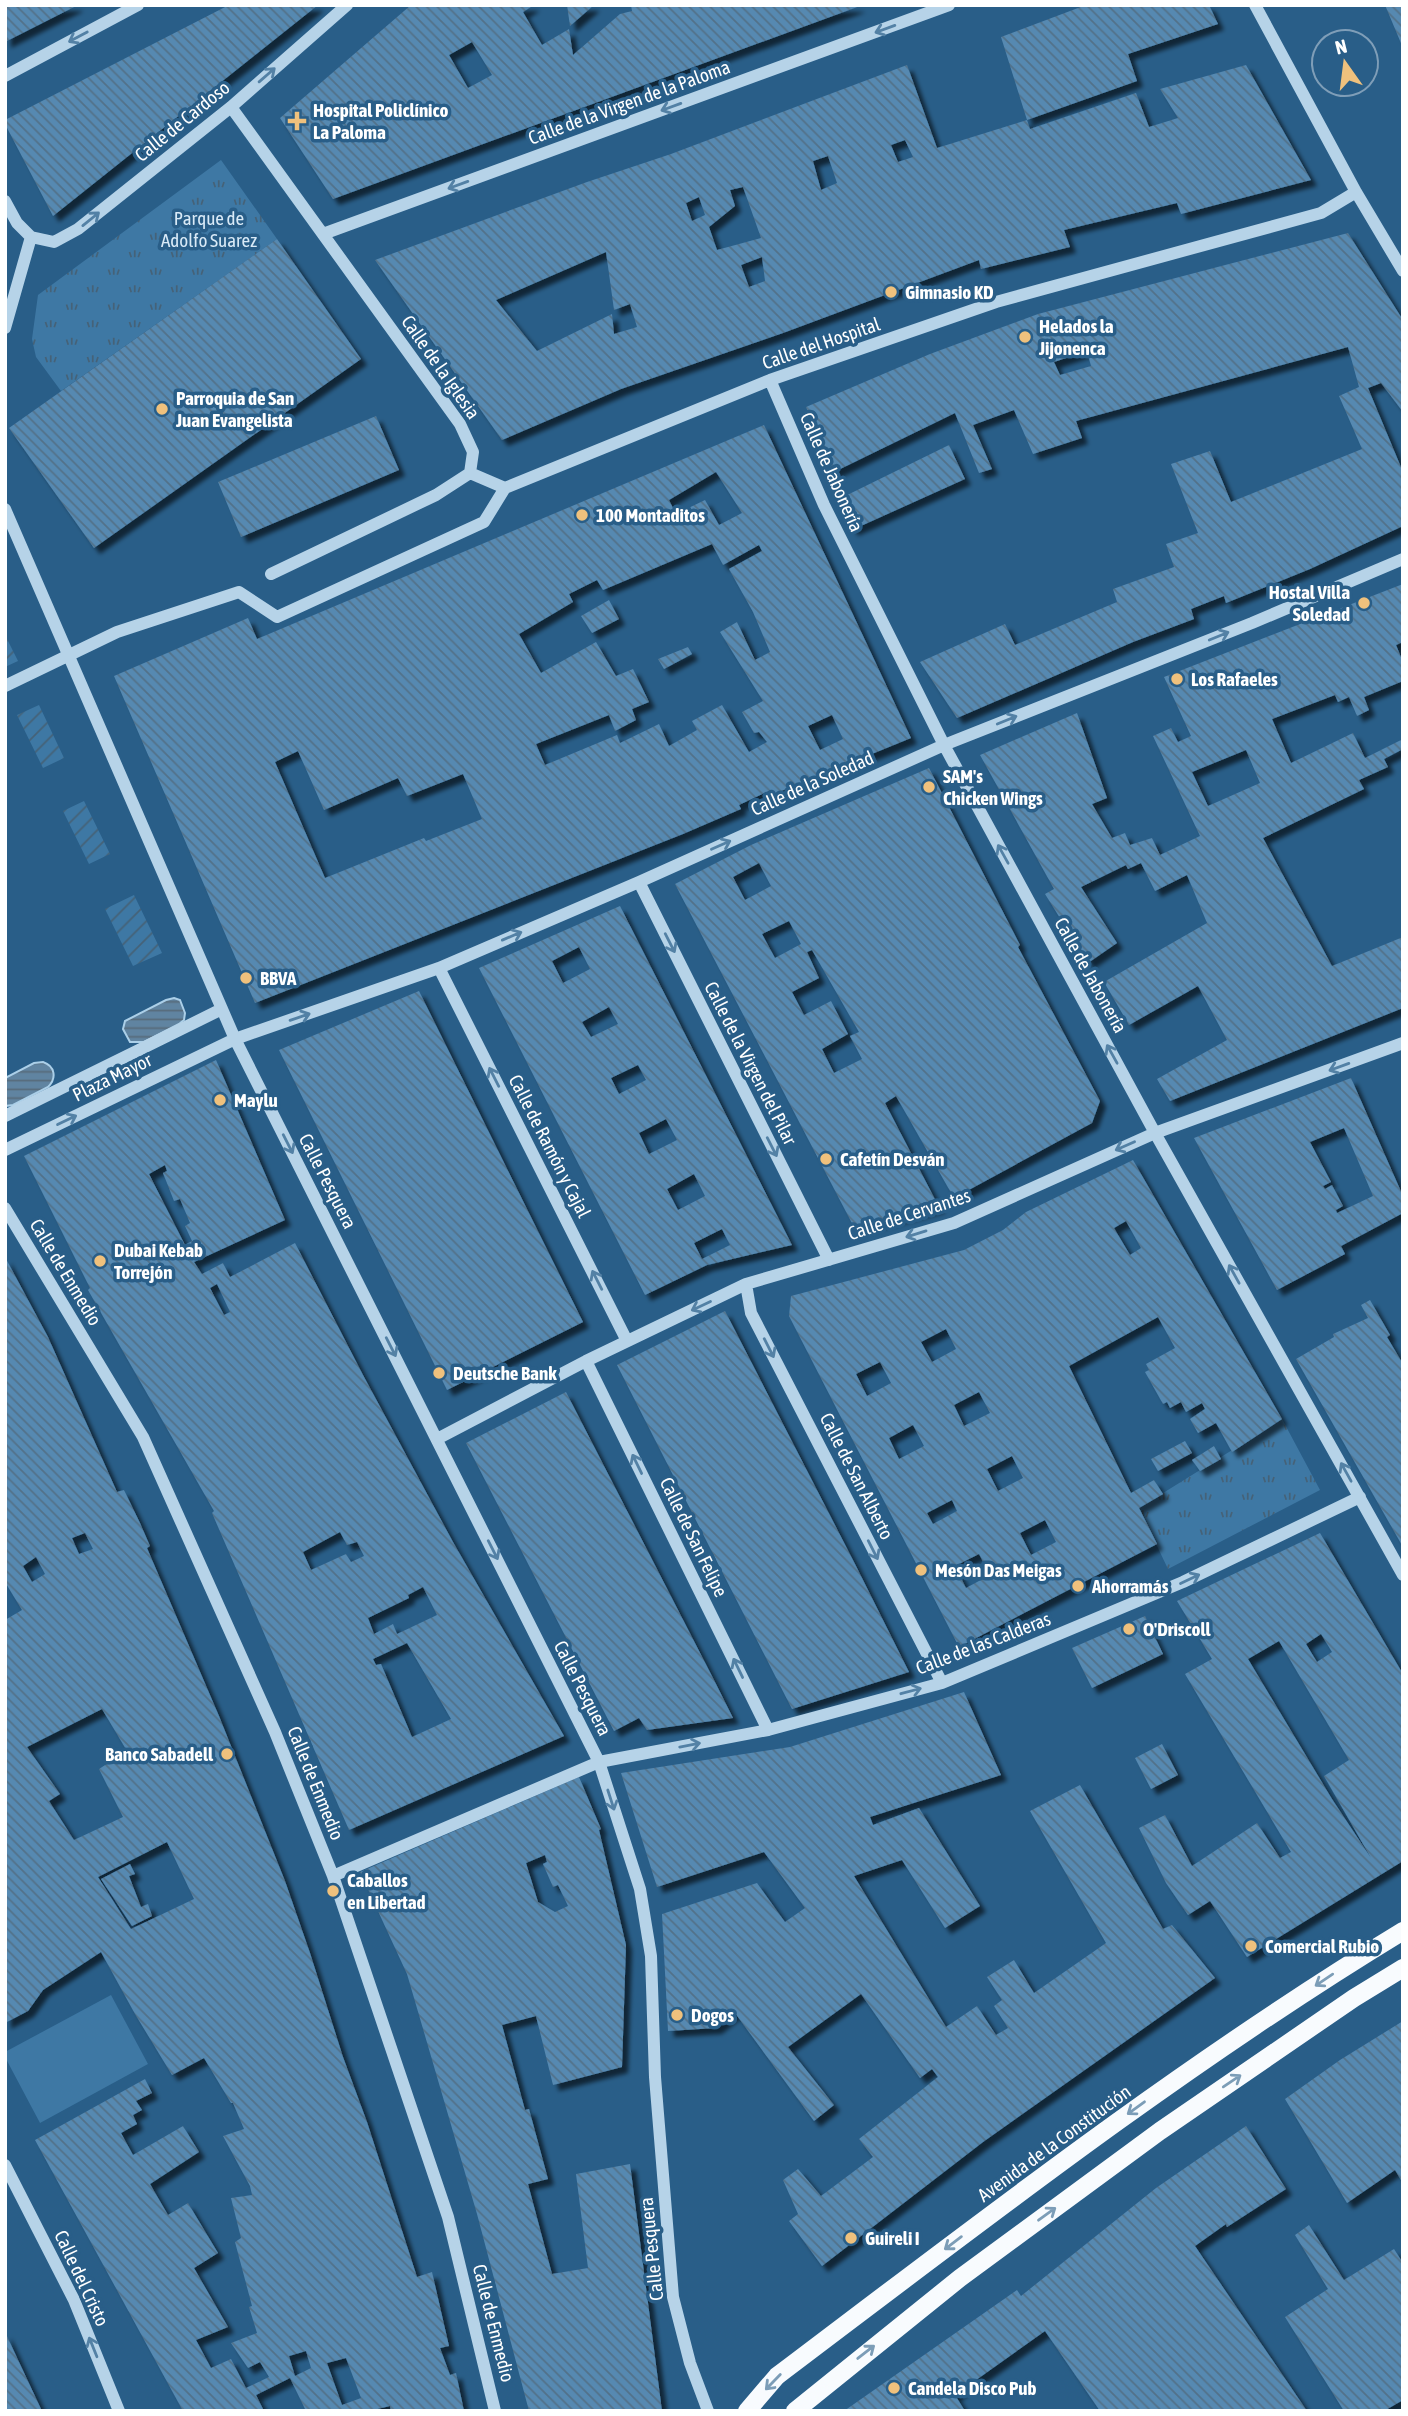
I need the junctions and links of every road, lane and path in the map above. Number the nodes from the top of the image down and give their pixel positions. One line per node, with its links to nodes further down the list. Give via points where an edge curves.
1 (138, 5): 5 (street, one-way to 5)
2 (346, 5): 6 (street, Calle de Cardoso, one-way to 2)
3 (949, 5): 9 (street, Calle de la Virgen de la Paloma, one-way to 9)
4 (1255, 5): 7 (street)
5 (5, 76)
6 (232, 107): 9 (street, Calle de la Iglesia); 10 (street, Calle de Cardoso, one-way to 6, via 54,242 78,229)
7 (1356, 192): 11 (street); 13 (street, Calle del Hospital, via 1321,213 996,302)
8 (5, 201): 10 (street)
9 (323, 234): 14 (street, Calle de la Iglesia, via 460,424 473,452)
10 (30, 237): 12 (street)
11 (1403, 271)
12 (5, 328)
13 (771, 380): 15 (street, Calle del Hospital); 21 (street, Calle de Jabonería, via 824,505)
14 (470, 473): 15 (street); 18 (street, via 436,495)
15 (505, 488): 19 (street, via 484,522 278,617 239,592 117,632)
16 (5, 509): 19 (street, Calle Pesquera)
17 (1403, 559): 21 (street, Calle de la Soledad, one-way to 17)
18 (271, 574)
19 (68, 655): 20 (street); 24 (street, Calle Pesquera)
20 (5, 686)
21 (944, 745): 22 (street, Calle de la Soledad, one-way to 21); 28 (street, Calle de Jabonería, one-way to 21)
22 (639, 882): 23 (street, Calle de la Soledad, one-way to 22); 31 (street, Calle de la Virgen del Pilar, one-way to 31)
23 (439, 968): 25 (street, Calle de la Soledad, one-way to 23); 33 (street, Calle de Ramón y Cajal, one-way to 23)
24 (222, 1009): 25 (street, Calle Pesquera); 27 (street)
25 (235, 1039): 29 (street, Plaza Mayor, one-way to 25); 35 (street, Calle Pesquera, one-way to 35)
26 (1403, 1044): 28 (street, Calle de Cervantes, one-way to 28)
27 (5, 1116)
28 (1155, 1133): 31 (street, Calle de Cervantes, one-way to 31, via 954,1223); 36 (street, Calle de Jabonería, one-way to 28)
29 (5, 1150)
30 (5, 1208): 41 (street, Calle de Enmedio, via 143,1437 275,1732)
31 (829, 1260): 32 (street, Calle de Cervantes)
32 (746, 1284): 33 (street, Calle de Cervantes, one-way to 33); 38 (street, Calle de San Alberto, one-way to 38, via 751,1313)
33 (627, 1341): 34 (street, Calle de Cervantes)
34 (586, 1361): 35 (street, Calle de Cervantes); 39 (street, Calle de San Felipe, one-way to 34)
35 (437, 1439): 40 (street, Calle Pesquera, one-way to 40)
36 (1360, 1497): 37 (street, Calle de Jabonería); 38 (street, Calle de las Calderas, one-way to 36, via 1183,1582)
37 (1403, 1575)
38 (942, 1683): 39 (street, Calle de las Calderas, one-way to 38)
39 (768, 1730): 40 (street, Calle de las Calderas, one-way to 39)
40 (599, 1762): 41 (street, Calle de las Calderas); 47 (street, Calle Pesquera, one-way to 47, via 640,1889 651,1956 655,2077 673,2297)
41 (333, 1876): 46 (street, Calle de Enmedio, via 448,2217)
42 (1403, 1931): 48 (main road, Avenida de la Constitución, one-way to 48, via 1141,2104 778,2376)
43 (1403, 1968): 49 (main road, one-way to 43, via 960,2278 1160,2131)
44 (5, 2165): 45 (street, Calle del Cristo, one-way to 44, via 74,2300)
45 (118, 2411)
46 (495, 2411)
47 (708, 2411)
48 (747, 2411)
49 (795, 2411)

